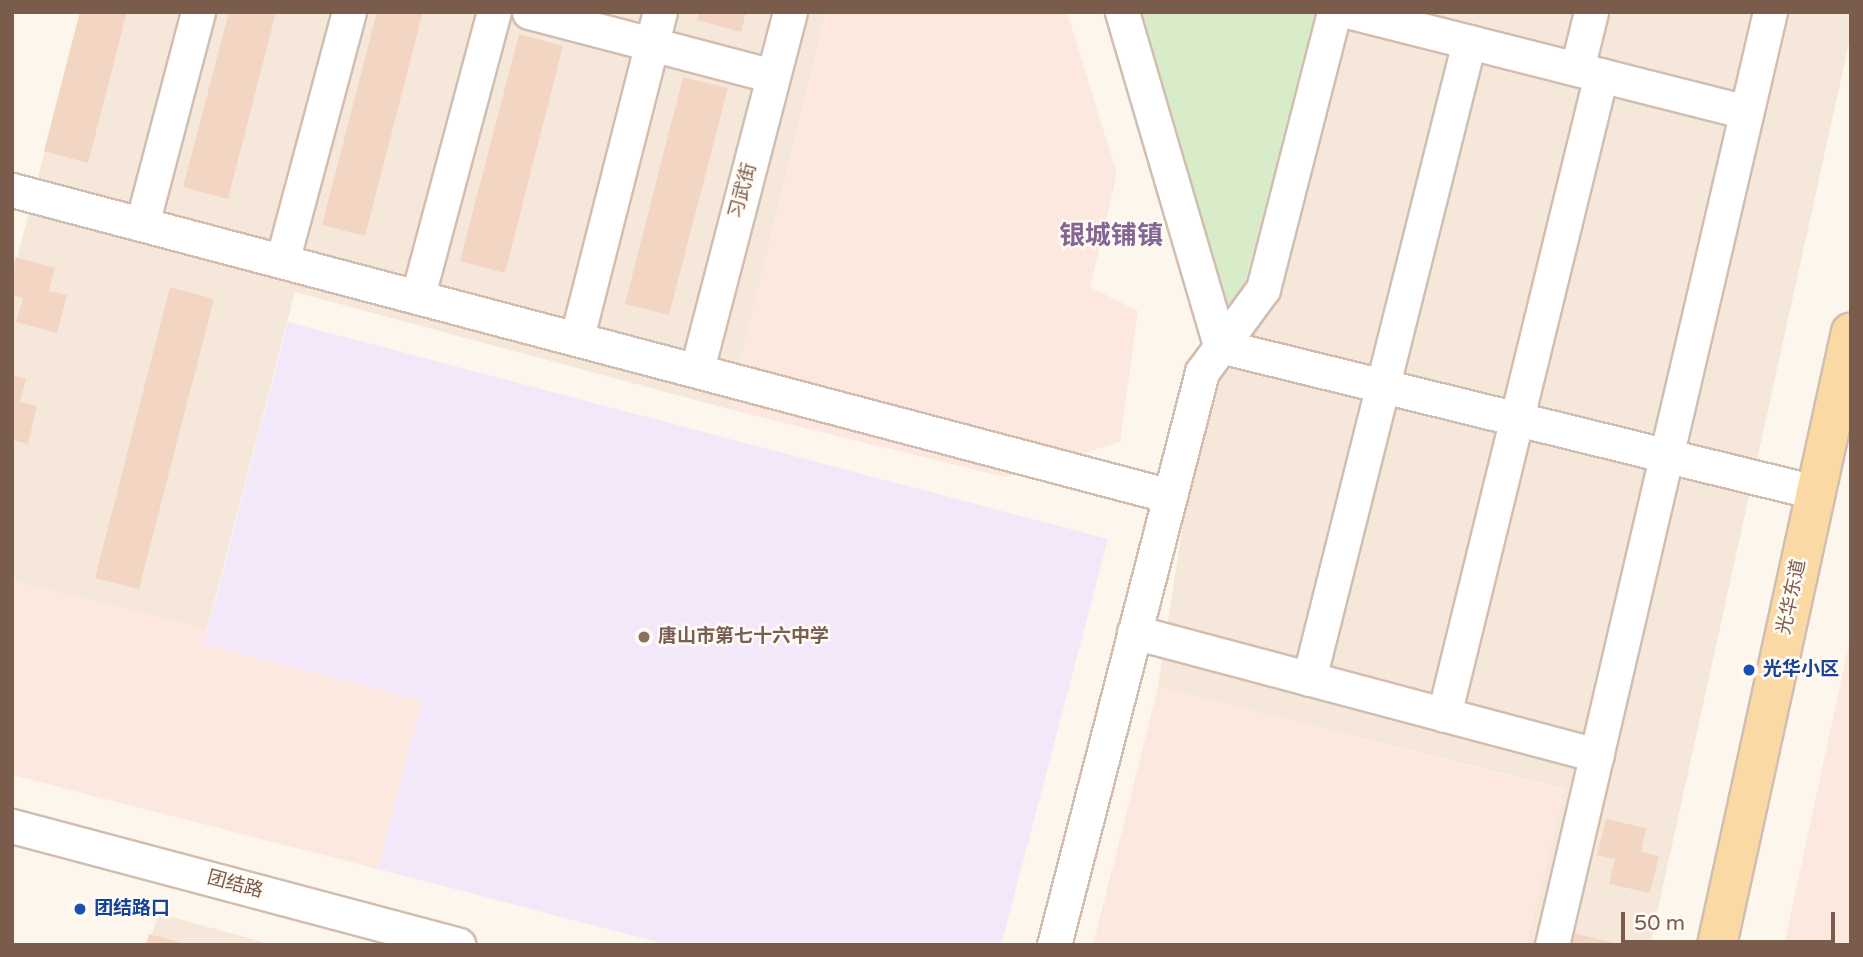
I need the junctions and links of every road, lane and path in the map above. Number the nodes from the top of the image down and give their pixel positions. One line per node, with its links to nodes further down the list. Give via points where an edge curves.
1 (198, 12): 18 (street)
2 (349, 12): 19 (street)
3 (495, 12): 20 (street)
4 (529, 12): 13 (street)
5 (660, 12): 13 (street)
6 (790, 12): 15 (street, 习武街)
7 (1122, 12): 23 (street)
8 (1334, 12): 23 (street, via 1263,289)
9 (1351, 12): 12 (street)
10 (1591, 12): 14 (street)
11 (1770, 12): 16 (street)
12 (1452, 30): 14 (street); 25 (street)
13 (652, 44): 15 (street); 22 (street)
14 (1589, 72): 16 (street); 26 (street)
15 (773, 76): 24 (street, 习武街)
16 (1747, 112): 27 (street)
17 (12, 190): 18 (street)
18 (142, 224): 19 (street)
19 (283, 258): 20 (street)
20 (418, 295): 22 (street)
21 (1851, 332): 28 (main road, 光华东道)
22 (577, 337): 24 (street)
23 (1220, 346): 25 (street); 29 (street, via 1202,372)
24 (697, 369): 29 (street)
25 (1384, 386): 26 (street); 31 (street)
26 (1516, 418): 27 (street); 32 (street)
27 (1667, 456): 28 (street); 33 (street)
28 (1815, 492): 38 (main road, 光华东道)
29 (1170, 496): 30 (street)
30 (1134, 632): 31 (street); 36 (street)
31 (1309, 679): 32 (street)
32 (1444, 715): 33 (street)
33 (1597, 755): 37 (street)
34 (12, 826): 35 (street, 团结路)
35 (458, 945)
36 (1054, 945)
37 (1552, 945)
38 (1717, 945)

